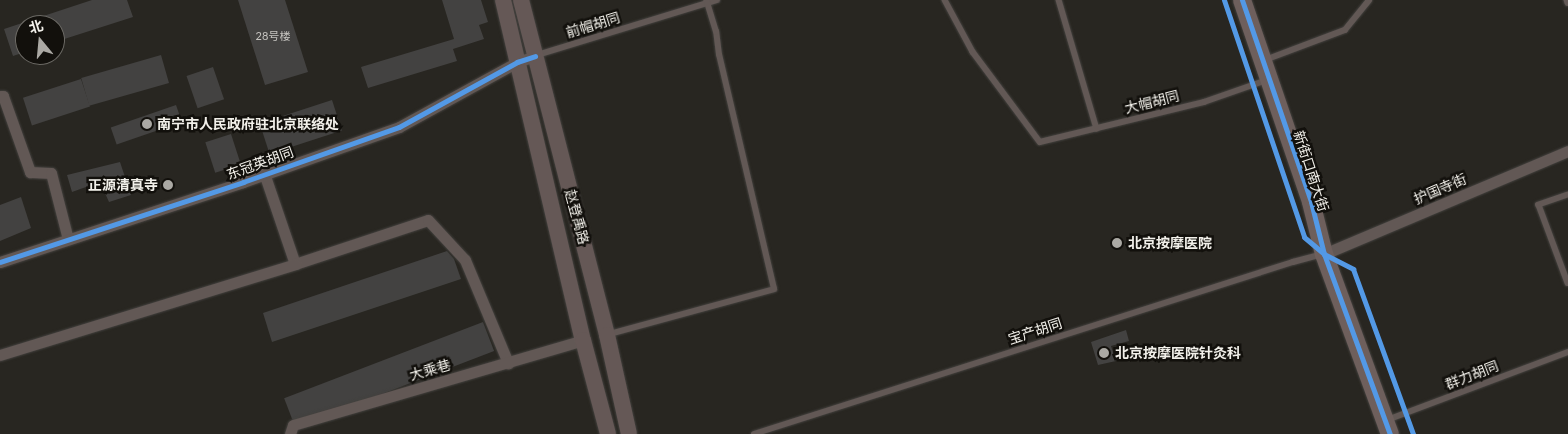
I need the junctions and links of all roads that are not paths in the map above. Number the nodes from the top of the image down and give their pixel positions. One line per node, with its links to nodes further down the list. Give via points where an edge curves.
1 (503, 0): 11 (main road, 赵登禹路)
2 (521, 0): 9 (main road, 赵登禹路)
3 (717, 0): 8 (lane, 前帽胡同)
4 (945, 0): 14 (lane, 大帽胡同, via 973,52 1040,142)
5 (1059, 0): 14 (lane)
6 (1242, 0): 10 (main road, 新街口南大街)
7 (1369, 0): 10 (lane, via 1345,30)
8 (706, 1): 9 (lane, 前帽胡同); 23 (lane, via 716,32 774,289)
9 (534, 56): 11 (street, 东冠英胡同); 23 (main road, 赵登禹路)
10 (1263, 61): 12 (main road, 新街口南大街)
11 (517, 62): 16 (street, 东冠英胡同, via 399,127); 24 (main road, 赵登禹路)
12 (1270, 80): 14 (lane, 大帽胡同, via 1204,102); 19 (main road, 新街口南大街, via 1311,202)
13 (0, 96): 18 (street, via 3,96 30,172 51,173)
14 (1097, 129)
15 (1568, 151): 19 (street, 护国寺街)
16 (264, 173): 18 (street, 东冠英胡同); 21 (street)
17 (1568, 195): 22 (lane, via 1540,204)
18 (68, 239): 20 (street, 东冠英胡同)
19 (1324, 254): 28 (main road, 新街口南大街); 32 (lane, 宝产胡同)
20 (0, 262)
21 (296, 264): 26 (street); 27 (street, via 428,220 465,260)
22 (1568, 283)
23 (608, 335): 31 (main road, 赵登禹路)
24 (583, 340): 27 (street, 大乘巷); 30 (main road, 赵登禹路)
25 (1568, 352): 28 (lane, 群力胡同)
26 (0, 354)
27 (508, 363): 29 (street, 大乘巷, via 294,425)
28 (1388, 427)
29 (290, 434)
30 (608, 434)
31 (629, 434)
32 (754, 434)

